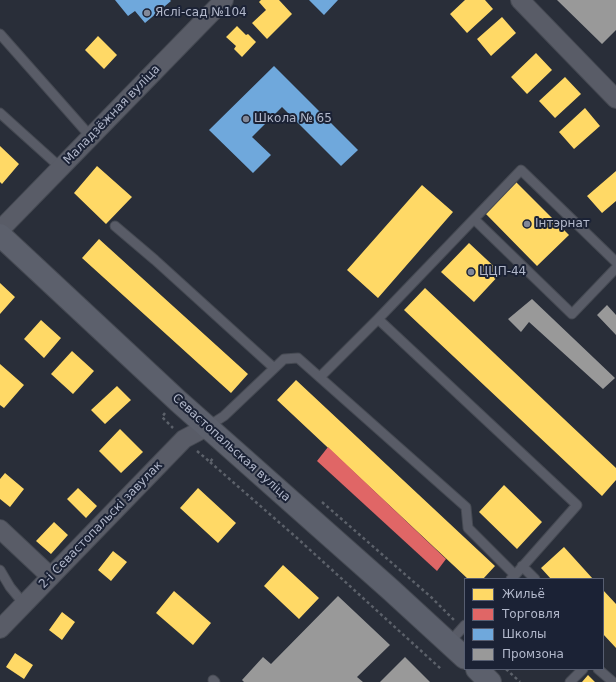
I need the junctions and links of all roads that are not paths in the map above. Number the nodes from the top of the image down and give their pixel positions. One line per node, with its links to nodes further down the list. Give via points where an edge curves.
1 (224, 0): 6 (street, Маладзёжная вуліца)
2 (520, 0): 4 (street)
3 (0, 34): 6 (lane)
4 (616, 100)
5 (0, 112): 7 (lane)
6 (91, 137): 7 (street, Маладзёжная вуліца)
7 (61, 168): 10 (street, Маладзёжная вуліца)
8 (474, 219): 12 (lane, via 522,170); 13 (lane, via 572,314); 14 (lane)
9 (114, 226): 15 (lane)
10 (0, 230)
11 (0, 235): 17 (street, Севастопальская вуліца)
12 (616, 262)
13 (616, 268)
14 (378, 319): 16 (lane); 19 (lane, via 577,505)
15 (274, 368): 16 (lane, via 284,359 298,358); 17 (lane, via 224,416)
16 (320, 377): 22 (lane, via 466,507 468,528)
17 (207, 427): 21 (street, 2-і Севастопальскі завулак, via 184,439); 26 (street, Севастопальская вуліца, via 391,590)
18 (0, 529): 21 (street)
19 (522, 566): 22 (lane); 23 (lane)
20 (0, 570): 24 (lane)
21 (50, 576): 24 (street, 2-і Севастопальскі завулак)
22 (513, 577)
23 (534, 578)
24 (24, 604): 25 (street, 2-і Севастопальскі завулак)
25 (0, 629)
26 (459, 632): 27 (street, Севастопальская вуліца)
27 (464, 654)
28 (582, 670): 30 (lane)
29 (599, 670): 31 (lane)
30 (570, 682)
31 (613, 682)

